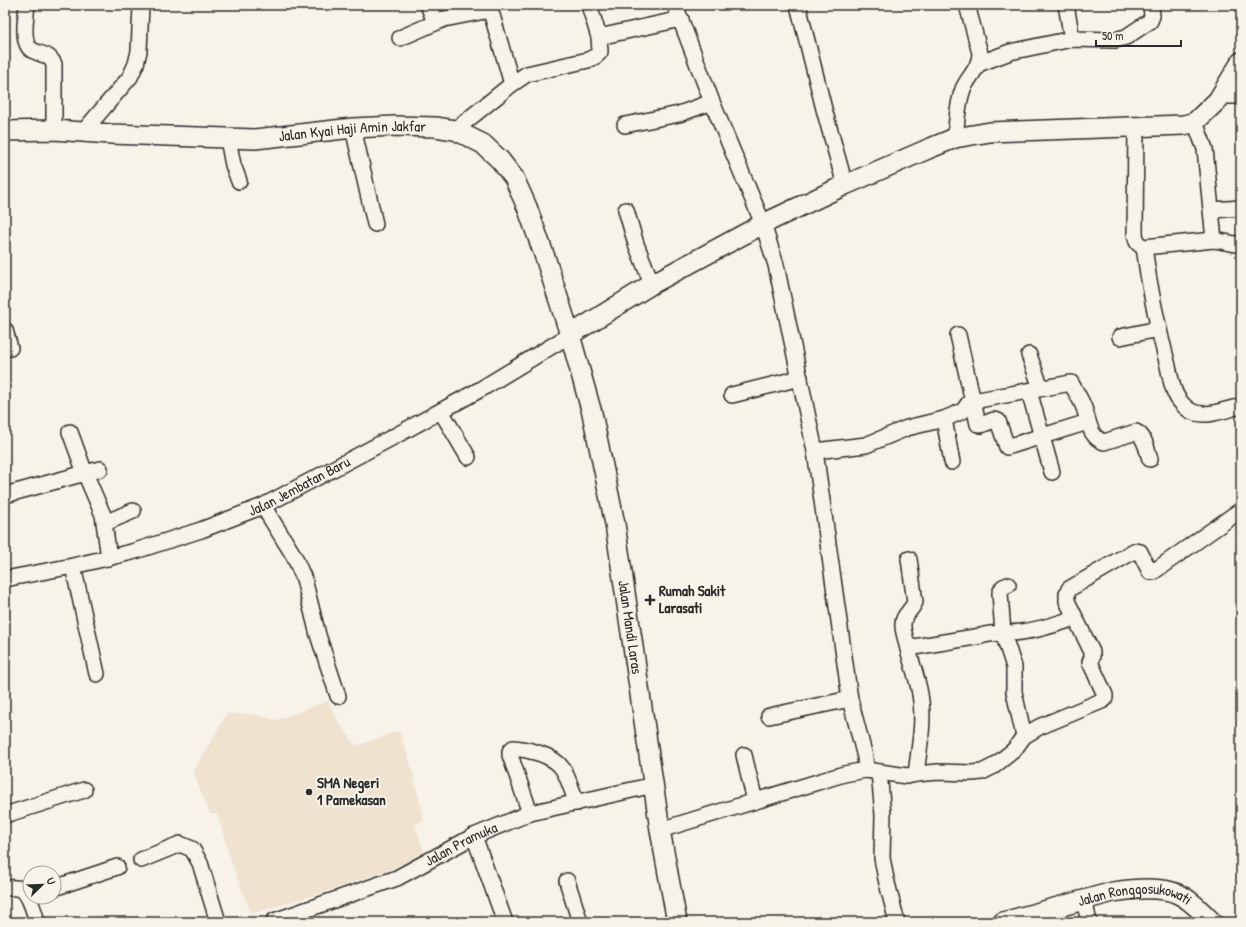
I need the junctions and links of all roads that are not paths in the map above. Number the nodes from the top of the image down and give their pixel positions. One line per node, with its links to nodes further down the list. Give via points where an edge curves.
1 (27, 5): 26 (street, via 27,47 46,54 54,64)
2 (141, 5): 29 (street, via 136,64 130,77)
3 (428, 5): 12 (street)
4 (588, 5): 13 (street)
5 (675, 5): 11 (street)
6 (798, 5): 33 (street)
7 (967, 5): 17 (street, via 980,53)
8 (1066, 5): 15 (street)
9 (1151, 5): 15 (street, via 1150,21 1126,37 1115,40)
10 (489, 7): 12 (street); 18 (street)
11 (681, 19): 13 (street); 21 (street)
12 (435, 22): 14 (street)
13 (599, 37): 18 (street, via 600,52 596,56 531,73)
14 (400, 38)
15 (1072, 40): 17 (street, via 1010,52)
16 (1241, 62): 19 (main road)
17 (978, 64): 30 (street, via 959,102)
18 (512, 84): 27 (street)
19 (1221, 96): 20 (street); 22 (main road)
20 (1241, 96)
21 (712, 102): 23 (street, via 679,114); 38 (street)
22 (1195, 122): 24 (main road, via 1184,125); 36 (street, via 1205,149)
23 (625, 125)
24 (1136, 126): 30 (main road, via 990,132); 41 (street, via 1135,232 1136,241)
25 (353, 128): 27 (main road, Jalan Kyai Haji Amin Jakfar, via 395,126); 31 (main road, Jalan Kyai Haji Amin Jakfar, via 255,139); 37 (street)
26 (54, 130): 28 (main road, Jalan Kyai Haji Amin Jakfar); 29 (main road, Jalan Kyai Haji Amin Jakfar)
27 (455, 130): 45 (main road, Jalan Kyai Haji Amin Jakfar, via 483,144 514,178 527,206)
28 (5, 131)
29 (84, 132): 31 (main road, Jalan Kyai Haji Amin Jakfar)
30 (955, 138): 33 (main road)
31 (228, 139): 32 (street)
32 (239, 181)
33 (845, 185): 38 (main road)
34 (1241, 208): 36 (street)
35 (626, 210): 42 (street)
36 (1212, 210): 39 (street)
37 (375, 224)
38 (763, 224): 42 (main road); 50 (street, via 776,265)
39 (1214, 240): 40 (street); 41 (street)
40 (1241, 245)
41 (1144, 247): 43 (street)
42 (652, 284): 45 (main road)
43 (1158, 329): 47 (street); 54 (street, via 1173,386 1178,398 1187,408 1193,412 1207,414)
44 (5, 330): 48 (street)
45 (570, 335): 55 (street, Jalan Jembatan Baru); 88 (main road, Jalan Mandi Laras, via 592,413 609,491)
46 (958, 335): 53 (street)
47 (1120, 337)
48 (10, 348)
49 (1029, 355): 51 (street)
50 (800, 378): 52 (street); 60 (street)
51 (1035, 390): 53 (street); 57 (street, via 1071,383); 59 (street)
52 (732, 395)
53 (974, 401): 56 (street, via 963,411); 59 (street, via 979,425 998,421 1007,447)
54 (1241, 406)
55 (441, 411): 61 (street); 68 (street, Jalan Jembatan Baru)
56 (944, 419): 60 (street, via 907,428 866,445); 63 (street)
57 (1088, 422): 59 (street); 62 (street, via 1095,436 1104,442 1136,432 1140,434)
58 (70, 432): 66 (street)
59 (1041, 436): 65 (street)
60 (815, 452): 82 (street)
61 (468, 457)
62 (1150, 459)
63 (952, 462)
64 (100, 469): 66 (street)
65 (1052, 472)
66 (85, 473): 67 (street); 71 (street)
67 (5, 495)
68 (263, 506): 72 (street, Jalan Jembatan Baru, via 201,530); 81 (street, via 294,556 304,579 318,634)
69 (1241, 510): 77 (street, via 1154,572 1148,570 1140,552 1134,551 1069,589 1067,600)
70 (133, 511): 71 (street)
71 (105, 523): 72 (street)
72 (110, 558): 74 (street, Jalan Jembatan Baru)
73 (909, 559): 79 (street, via 914,602 903,620)
74 (73, 566): 75 (street, Jalan Jembatan Baru); 80 (street)
75 (5, 579)
76 (1008, 585): 78 (street, via 1000,593)
77 (1075, 618): 78 (street, via 1048,627); 84 (street, via 1092,652 1090,662 1105,698)
78 (1003, 633): 79 (street); 84 (street, via 1014,667 1014,692)
79 (908, 648): 87 (street, via 922,704)
80 (98, 674)
81 (336, 688)
82 (850, 699): 83 (street); 86 (street, via 865,757)
83 (769, 716)
84 (1024, 736): 87 (street, via 1014,750 982,772)
85 (744, 755): 90 (street)
86 (873, 771): 87 (street, via 907,776); 90 (street, via 844,774); 110 (street, via 883,815 882,858)
87 (916, 774)
88 (654, 785): 91 (street, Jalan Pramuka); 94 (main road, Jalan Mandi Laras)
89 (84, 790): 93 (street)
90 (755, 801): 94 (street)
91 (577, 803): 92 (street, Jalan Pramuka); 92 (street, via 561,767 552,759 526,749 513,748 510,755)
92 (530, 813): 95 (street, Jalan Pramuka)
93 (5, 815)
94 (660, 830): 109 (main road, Jalan Mandi Laras)
95 (474, 836): 104 (street, Jalan Pramuka, via 397,878); 107 (street)
96 (140, 860): 106 (street, via 180,844 192,849 200,863)
97 (117, 867): 99 (street)
98 (567, 881): 108 (street)
99 (62, 885)
100 (5, 888): 101 (street)
101 (22, 890)
102 (1084, 900): 111 (main road, Jalan Ronggosukowati); 112 (street); 113 (main road, Jalan Ronggosukowati, via 1125,890 1167,890 1180,894)
103 (32, 905): 105 (street)
104 (274, 921)
105 (37, 922)
106 (218, 922)
107 (505, 922)
108 (580, 922)
109 (677, 922)
110 (897, 922)
111 (1005, 922)
112 (1089, 922)
113 (1212, 922)

